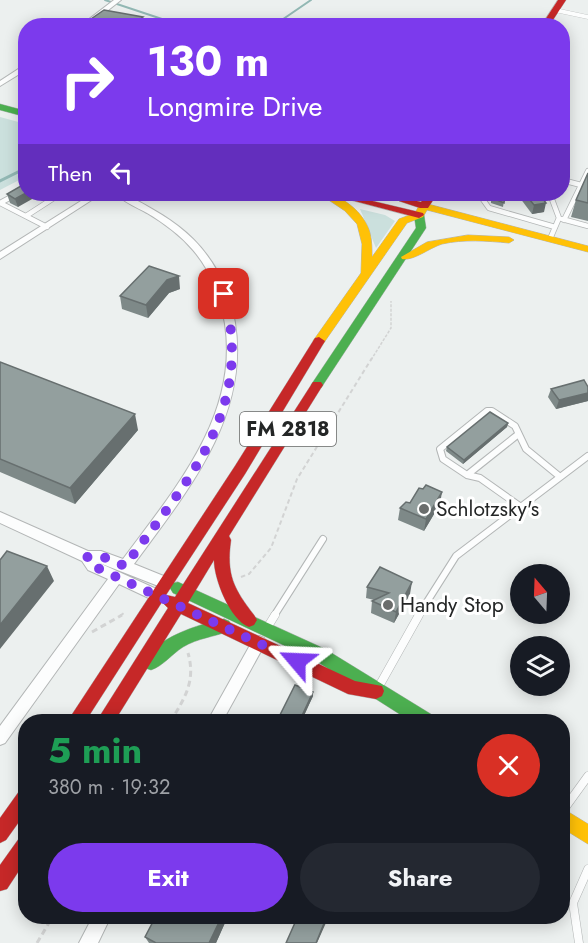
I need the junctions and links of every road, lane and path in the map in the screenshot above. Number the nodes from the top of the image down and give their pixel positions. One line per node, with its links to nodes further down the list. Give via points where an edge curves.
1 (118, 0): 4 (street)
2 (559, 5): 3 (lane); 5 (main road)
3 (588, 17)
4 (93, 18)
5 (550, 18)
6 (18, 72): 7 (street)
7 (0, 84)
8 (0, 96): 9 (main road)
9 (18, 100)
10 (0, 107): 11 (main road)
11 (18, 112)
12 (588, 171): 14 (lane)
13 (570, 182): 14 (lane)
14 (581, 184): 28 (lane)
15 (18, 193): 25 (lane)
16 (49, 201): 27 (lane)
17 (86, 201): 30 (street)
18 (131, 201): 47 (street, via 182,233 206,259 224,294 233,351 231,384 203,457)
19 (339, 201): 37 (main road, via 363,221 369,239)
20 (369, 201): 26 (main road)
21 (395, 201): 26 (main road)
22 (427, 201): 26 (main road, FM 2818)
23 (484, 201): 31 (lane, via 489,208)
24 (553, 201): 28 (lane)
25 (0, 203): 27 (lane)
26 (421, 211): 31 (main road); 32 (main road); 36 (main road, FM 2818, via 422,226); 37 (main road, FM 2818, via 403,221)
27 (26, 216): 30 (lane)
28 (562, 219): 29 (lane); 31 (lane)
29 (588, 226)
30 (47, 227): 34 (street)
31 (552, 233): 33 (main road)
32 (515, 240): 35 (main road); 36 (main road, via 447,237 420,247)
33 (588, 249)
34 (0, 256)
35 (588, 259)
36 (396, 266): 45 (main road, FM 2818)
37 (366, 274): 48 (main road, FM 2818, via 321,338)
38 (391, 296): 49 (path, via 391,328 297,479 271,548 249,574)
39 (516, 435): 41 (lane); 41 (lane, via 515,426 487,411 440,449 443,459); 42 (lane, via 529,453)
40 (588, 456): 42 (lane)
41 (467, 476): 43 (lane, via 480,478)
42 (559, 476): 43 (lane)
43 (521, 507): 58 (lane, via 456,556)
44 (0, 517): 47 (street, via 87,557 93,566)
45 (227, 527): 49 (main road, via 219,567); 50 (main road, FM 2818)
46 (324, 539): 57 (lane)
47 (121, 571): 48 (street); 51 (street); 64 (street)
48 (166, 583): 50 (main road); 51 (main road, FM 2818)
49 (224, 583): 54 (main road)
50 (186, 591): 52 (main road, FM 2818); 54 (main road)
51 (158, 596): 52 (main road); 60 (main road, FM 2818)
52 (178, 604): 55 (main road); 59 (main road, FM 2818)
53 (130, 605): 56 (path, via 116,620)
54 (249, 620): 57 (main road)
55 (224, 626): 57 (main road); 59 (main road, via 200,629 174,641)
56 (89, 633)
57 (263, 635): 58 (main road, via 319,654); 62 (street)
58 (376, 691): 63 (main road)
59 (123, 693): 61 (main road, FM 2818)
60 (80, 714)
61 (109, 714)
62 (219, 714)
63 (415, 714)
64 (0, 738)
65 (588, 776): 66 (lane)
66 (570, 801)
67 (18, 808): 69 (main road)
68 (570, 823): 70 (main road)
69 (0, 834)
70 (588, 835)
71 (18, 855): 73 (main road)
72 (588, 869): 78 (lane, via 573,903)
73 (0, 882)
74 (48, 924): 76 (path)
75 (98, 924): 77 (street)
76 (37, 943)
77 (87, 943)
78 (579, 943)

